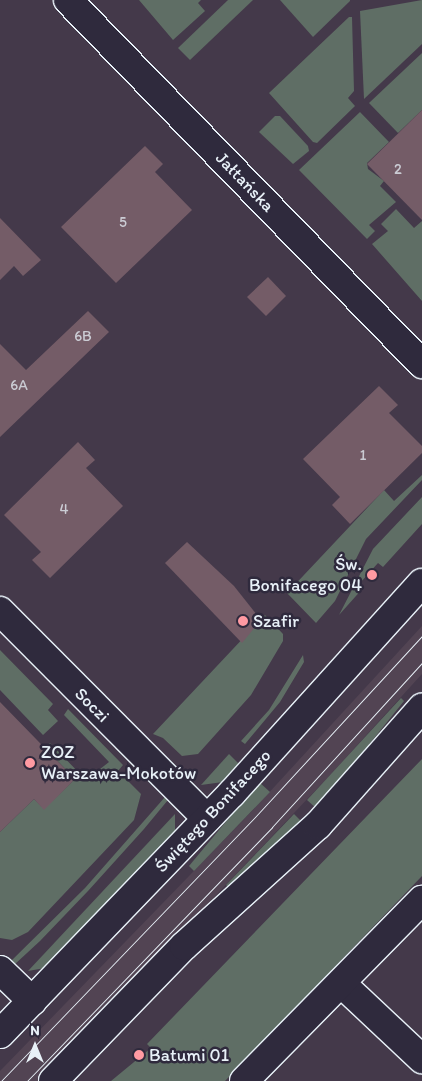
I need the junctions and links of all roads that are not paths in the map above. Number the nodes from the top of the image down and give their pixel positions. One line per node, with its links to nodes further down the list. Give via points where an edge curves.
1 (68, 0): 2 (street, Jałtańska)
2 (422, 364)
3 (422, 583): 6 (street, Świętego Bonifacego)
4 (0, 610): 6 (street, Soczi)
5 (422, 708): 13 (street, via 318,825 189,941)
6 (207, 819): 10 (street, Świętego Bonifacego)
7 (422, 900): 9 (street)
8 (0, 970): 10 (street)
9 (342, 984): 12 (street); 14 (street)
10 (32, 1001): 11 (street, Świętego Bonifacego)
11 (0, 1034)
12 (422, 1059)
13 (53, 1081)
14 (244, 1081)

